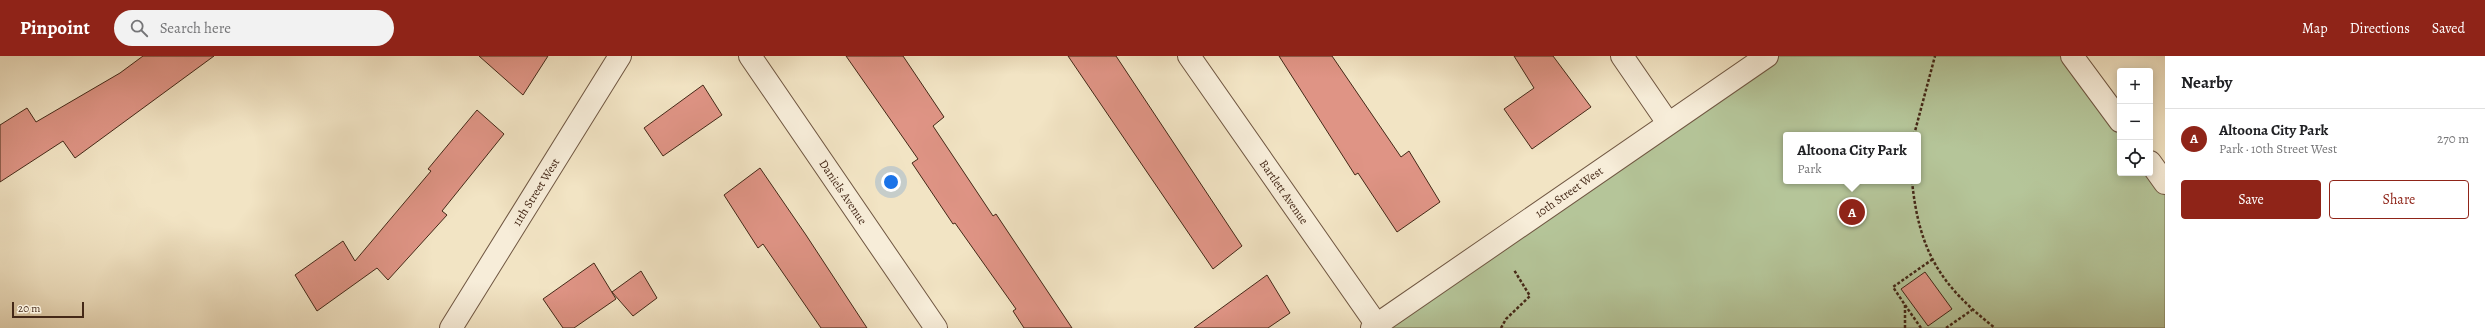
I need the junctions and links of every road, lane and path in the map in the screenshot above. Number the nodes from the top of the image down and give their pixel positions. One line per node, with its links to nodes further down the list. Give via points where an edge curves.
1 (620, 56): 18 (street, 11th Street West)
2 (750, 56): 20 (street, Daniels Avenue)
3 (1188, 56): 19 (street, Bartlett Avenue)
4 (1622, 56): 9 (street)
5 (1766, 56): 9 (street, 10th Street West)
6 (1935, 56): 10 (path)
7 (2072, 56): 8 (street)
8 (2117, 117)
9 (1668, 123): 19 (street, 10th Street West)
10 (1915, 132)
11 (2153, 166): 12 (street)
12 (2165, 183)
13 (1912, 184): 14 (path, via 1915,212 1925,244)
14 (1933, 259): 16 (path, via 1893,287); 17 (path, via 1957,296)
15 (1514, 270): 21 (path, via 1530,296 1506,319)
16 (1905, 305): 22 (path); 23 (path)
17 (1972, 310): 24 (path); 25 (path)
18 (457, 326)
19 (1376, 327)
20 (936, 328)
21 (1501, 328)
22 (1905, 328)
23 (1921, 328)
24 (1946, 328)
25 (1995, 328)

